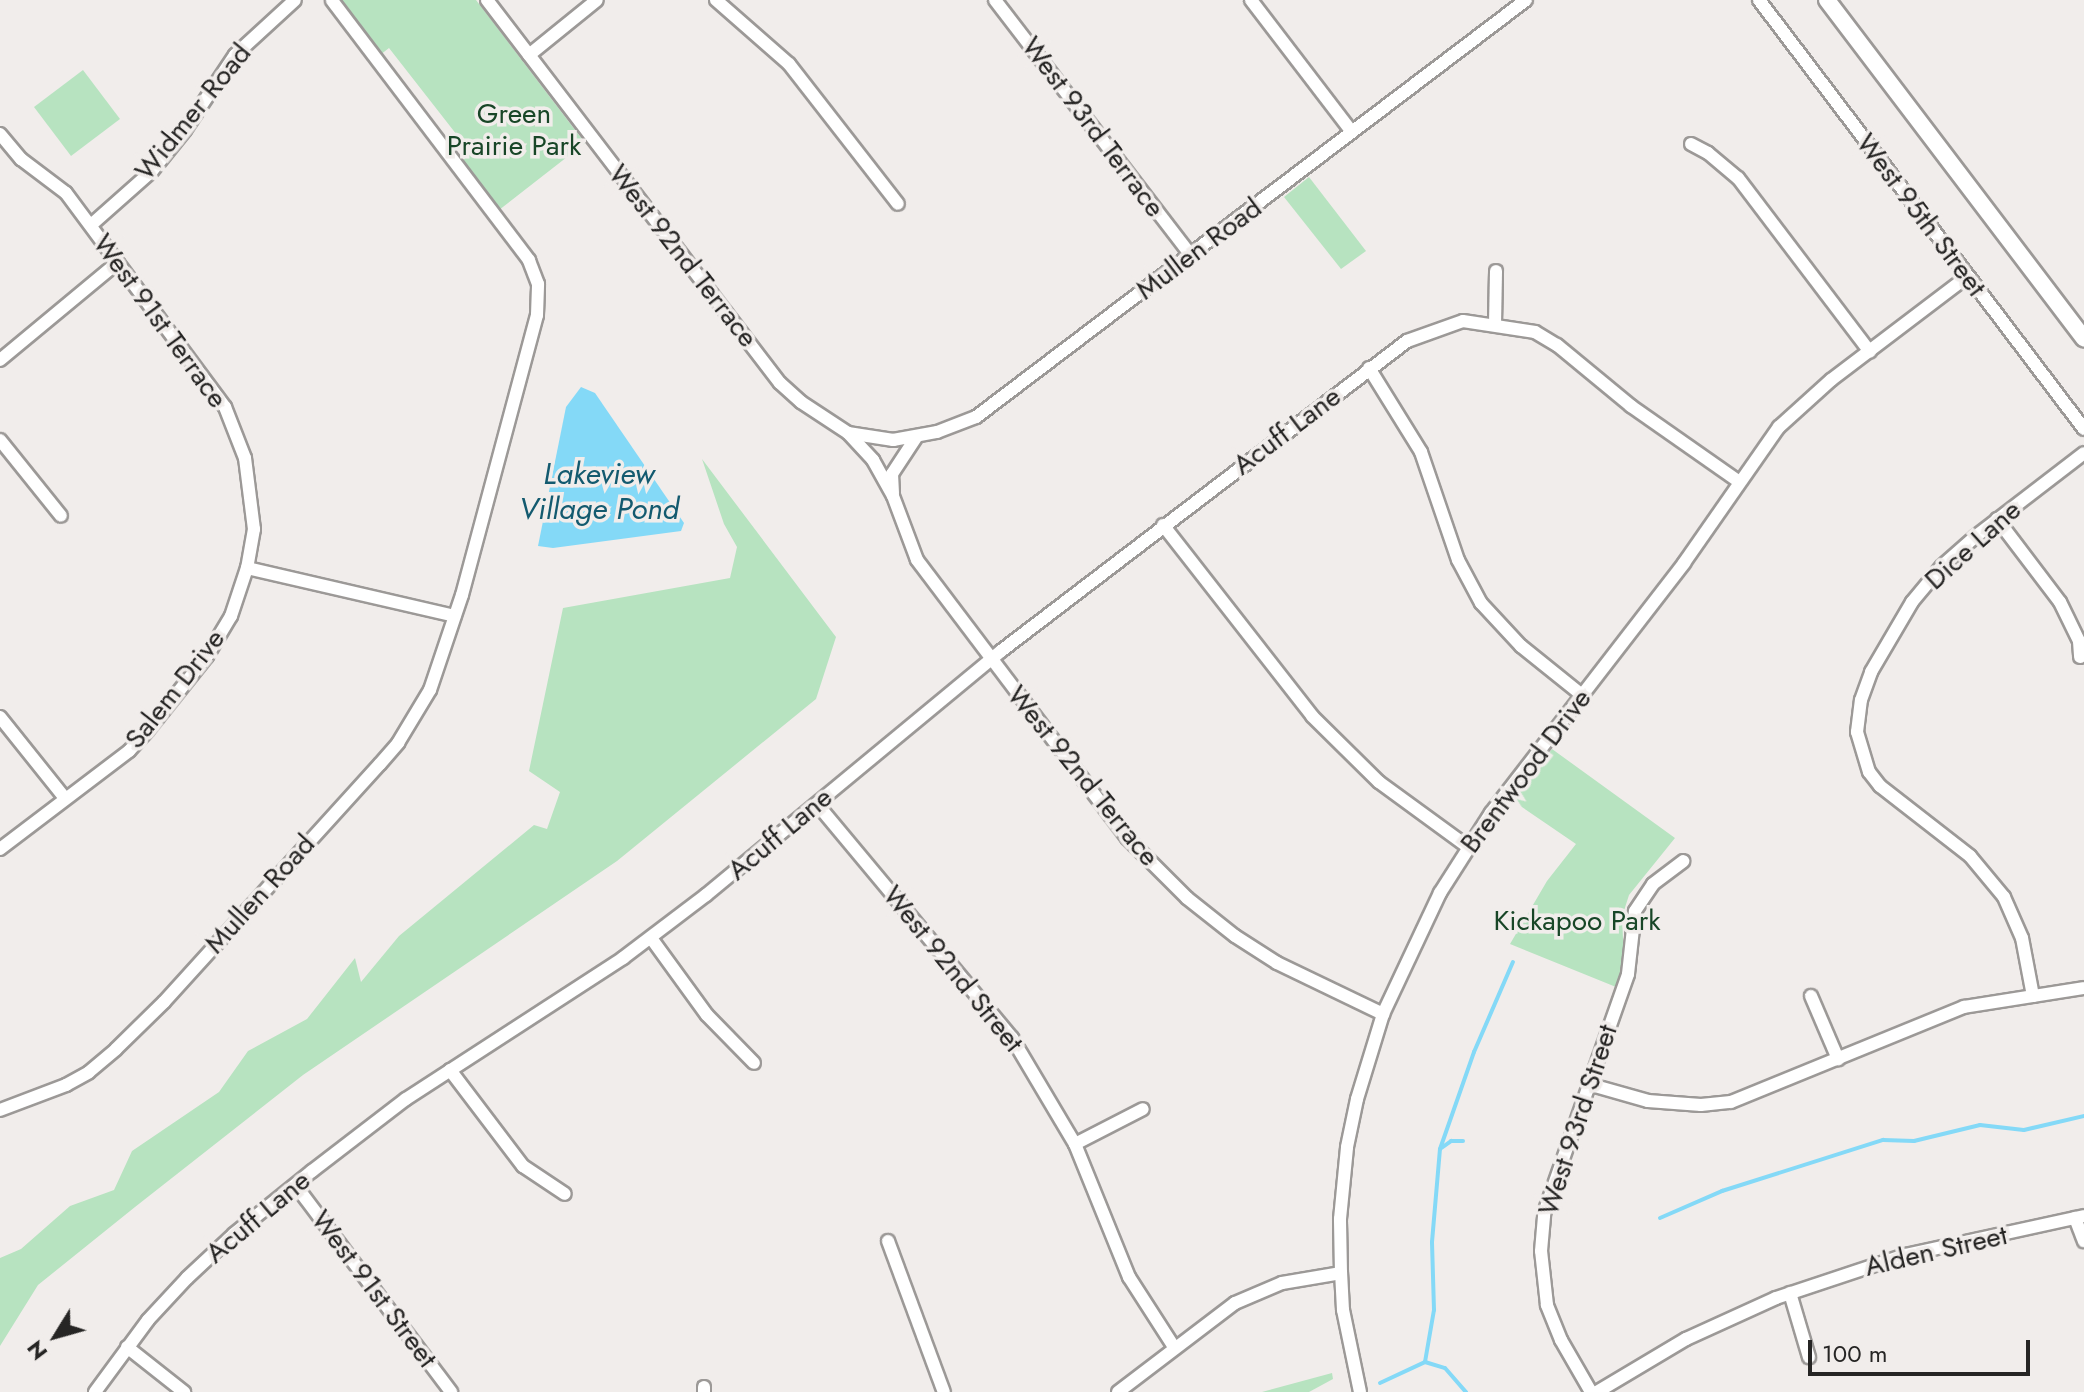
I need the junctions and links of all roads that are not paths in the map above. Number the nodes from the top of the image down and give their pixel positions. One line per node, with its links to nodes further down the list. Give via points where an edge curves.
1 (295, 0): 17 (street, Widmer Road, via 235,55 152,171)
2 (332, 0): 38 (street, via 529,260 538,284 537,315)
3 (487, 0): 12 (street, West 92nd Terrace)
4 (597, 0): 12 (street)
5 (716, 0): 16 (street, via 789,64)
6 (995, 0): 18 (street, West 93rd Terrace)
7 (1251, 0): 13 (street)
8 (1526, 0): 11 (street, Mullen Road)
9 (1759, 0): 21 (street, West 95th Street)
10 (1827, 0): 23 (main road, West 95th Street)
11 (1509, 5): 13 (street, Mullen Road)
12 (529, 55): 28 (street, West 92nd Terrace, via 780,383)
13 (1352, 132): 18 (street, Mullen Road)
14 (0, 134): 17 (street, West 91st Terrace, via 21,159 66,193)
15 (1691, 144): 24 (street, via 1738,178)
16 (898, 204)
17 (91, 225): 19 (street, West 91st Terrace)
18 (1191, 255): 29 (street, Mullen Road, via 976,417)
19 (118, 262): 25 (street); 37 (street, West 91st Terrace, via 199,368 240,441 252,491 254,529)
20 (1496, 271): 22 (street)
21 (1968, 276): 24 (street, Brentwood Drive); 27 (street, West 95th Street)
22 (1495, 324): 26 (street, Acuff Lane, via 1463,321 1423,332); 32 (street, Acuff Lane, via 1535,332 1557,345 1631,406)
23 (2084, 338)
24 (1870, 352): 32 (street, Brentwood Drive, via 1779,427)
25 (0, 360)
26 (1369, 368): 36 (street, Acuff Lane); 41 (street, via 1421,452 1458,560 1481,603 1501,627)
27 (2084, 429)
28 (848, 433): 29 (street, Mullen Road, via 893,440); 33 (street, West 92nd Terrace, via 873,460)
29 (917, 436): 33 (street, via 892,474)
30 (0, 440): 34 (street)
31 (2084, 453): 35 (street, Dice Lane)
32 (1738, 481): 41 (street, Brentwood Drive, via 1684,563)
33 (893, 496): 40 (street, West 92nd Terrace, via 917,560)
34 (61, 516)
35 (1997, 519): 39 (street, via 2060,602 2079,641); 51 (street, Dice Lane, via 1942,566 1892,632 1861,700 1859,746 1880,786 1970,856 1996,884 2022,938)
36 (1163, 525): 40 (street, Acuff Lane); 45 (street, via 1321,726 1379,782)
37 (247, 568): 38 (street); 43 (street, Salem Drive, via 231,616 197,668 129,751)
38 (455, 616): 58 (street, Mullen Road, via 430,690 398,743 164,1002 89,1072 39,1098)
39 (2080, 657)
40 (990, 660): 44 (street, Acuff Lane); 52 (street, West 92nd Terrace, via 1127,838 1187,898 1277,963)
41 (1582, 695): 45 (street, Brentwood Drive)
42 (0, 717): 43 (street)
43 (65, 798): 46 (street, Salem Drive)
44 (817, 804): 48 (street, Acuff Lane); 59 (street, West 92nd Street, via 982,998 1039,1080)
45 (1468, 847): 52 (street, Brentwood Drive, via 1416,939)
46 (0, 849)
47 (1683, 861): 56 (street, West 93rd Street, via 1653,884 1635,911 1628,974)
48 (651, 938): 54 (street, via 707,1015); 55 (street, Acuff Lane)
49 (2084, 988): 51 (street)
50 (1811, 996): 53 (street)
51 (2033, 996): 53 (street, via 1964,1007)
52 (1383, 1014): 65 (street, Brentwood Drive, via 1347,1147)
53 (1838, 1059): 56 (street, via 1747,1097 1701,1105 1648,1101)
54 (754, 1063)
55 (450, 1070): 60 (street, Acuff Lane); 61 (street, via 523,1166)
56 (1588, 1084): 76 (street, West 93rd Street, via 1554,1175 1541,1251 1547,1305 1561,1340)
57 (1143, 1109): 59 (street)
58 (0, 1110)
59 (1075, 1144): 68 (street, West 92nd Street, via 1129,1277)
60 (296, 1186): 67 (street, Acuff Lane, via 187,1278); 72 (street, West 91st Street)
61 (565, 1194)
62 (2080, 1217): 64 (street); 66 (street, Alden Street, via 1905,1255)
63 (888, 1241): 73 (street)
64 (2084, 1241)
65 (1341, 1273): 68 (street, via 1282,1283 1251,1295); 75 (street, Brentwood Drive)
66 (1790, 1293): 69 (street); 76 (street, Alden Street, via 1686,1339)
67 (127, 1347): 70 (street, Acuff Lane); 71 (street)
68 (1174, 1347): 74 (street)
69 (1809, 1357)
70 (95, 1392)
71 (184, 1392)
72 (451, 1392)
73 (944, 1392)
74 (1118, 1392)
75 (1360, 1392)
76 (1594, 1392)

